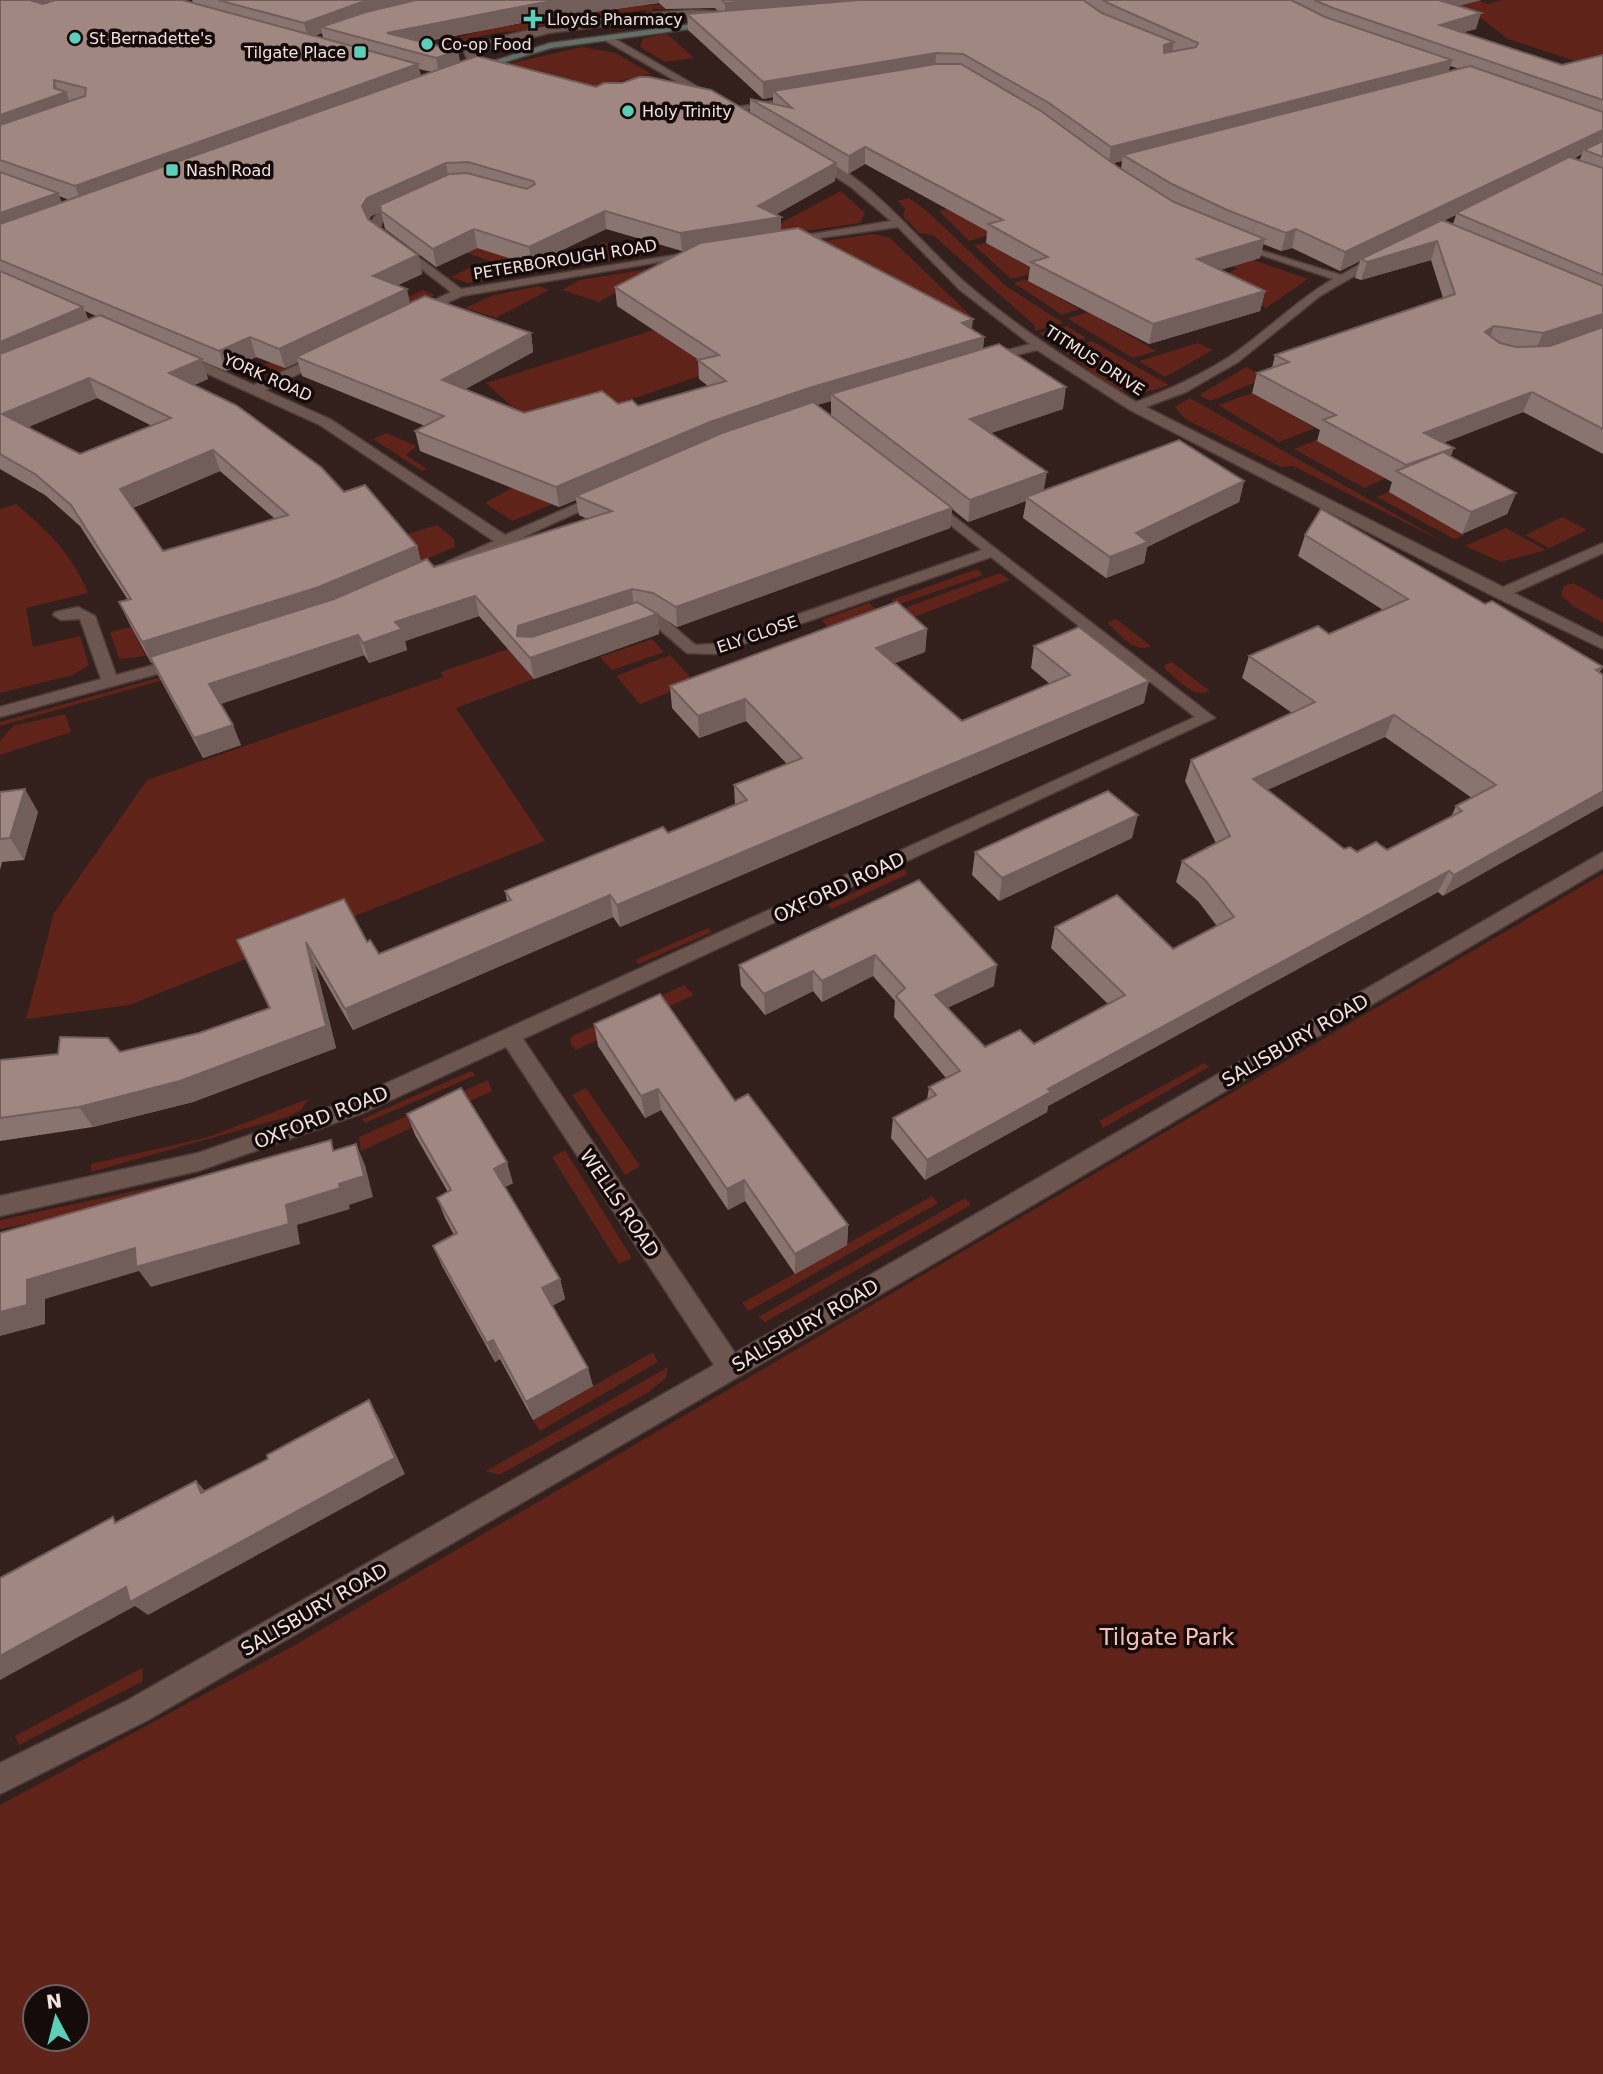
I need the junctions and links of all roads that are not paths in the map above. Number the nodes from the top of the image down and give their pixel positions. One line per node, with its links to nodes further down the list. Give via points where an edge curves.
1 (736, 21): 2 (street)
2 (722, 22): 3 (street); 4 (street, via 708,12 654,16 576,27 468,52)
3 (609, 39): 4 (street, via 550,46); 7 (street)
4 (486, 64): 5 (street)
5 (461, 72)
6 (808, 98): 7 (street)
7 (731, 109): 8 (street)
8 (742, 116)
9 (801, 151): 11 (street, TITMUS DRIVE, via 855,185)
10 (422, 196): 17 (street, via 381,215 375,229)
11 (900, 223): 13 (street); 19 (street, TITMUS DRIVE, via 964,288)
12 (1219, 236): 16 (street)
13 (774, 243)
14 (1393, 250): 16 (street)
15 (708, 254): 17 (street, PETERBOROUGH ROAD)
16 (1340, 278): 24 (street, via 1234,359 1181,389)
17 (459, 293): 18 (street, PETERBOROUGH ROAD)
18 (405, 319)
19 (1040, 345): 22 (street); 24 (street, TITMUS DRIVE)
20 (169, 352): 23 (street, YORK ROAD)
21 (333, 353): 23 (street)
22 (977, 363)
23 (255, 390): 27 (street, YORK ROAD, via 345,434)
24 (1135, 407): 31 (street, TITMUS DRIVE, via 1405,541)
25 (621, 490): 27 (street)
26 (916, 491): 29 (street, OXFORD ROAD)
27 (504, 541): 30 (street)
28 (1603, 547): 31 (street)
29 (993, 551): 33 (street, ELY CLOSE, via 715,649 693,650 651,615); 39 (street, OXFORD ROAD, via 1207,718)
30 (435, 572)
31 (1500, 594): 34 (street, TITMUS DRIVE)
32 (61, 615): 36 (street, via 78,612 87,616)
33 (617, 620)
34 (1603, 644)
35 (199, 657): 36 (street)
36 (111, 684): 37 (street)
37 (0, 712)
38 (1603, 859): 41 (street, SALISBURY ROAD)
39 (510, 1037): 40 (street, OXFORD ROAD, via 355,1107 198,1163); 41 (street, WELLS ROAD)
40 (0, 1206)
41 (730, 1368): 42 (street, SALISBURY ROAD, via 138,1710)
42 (0, 1779)

